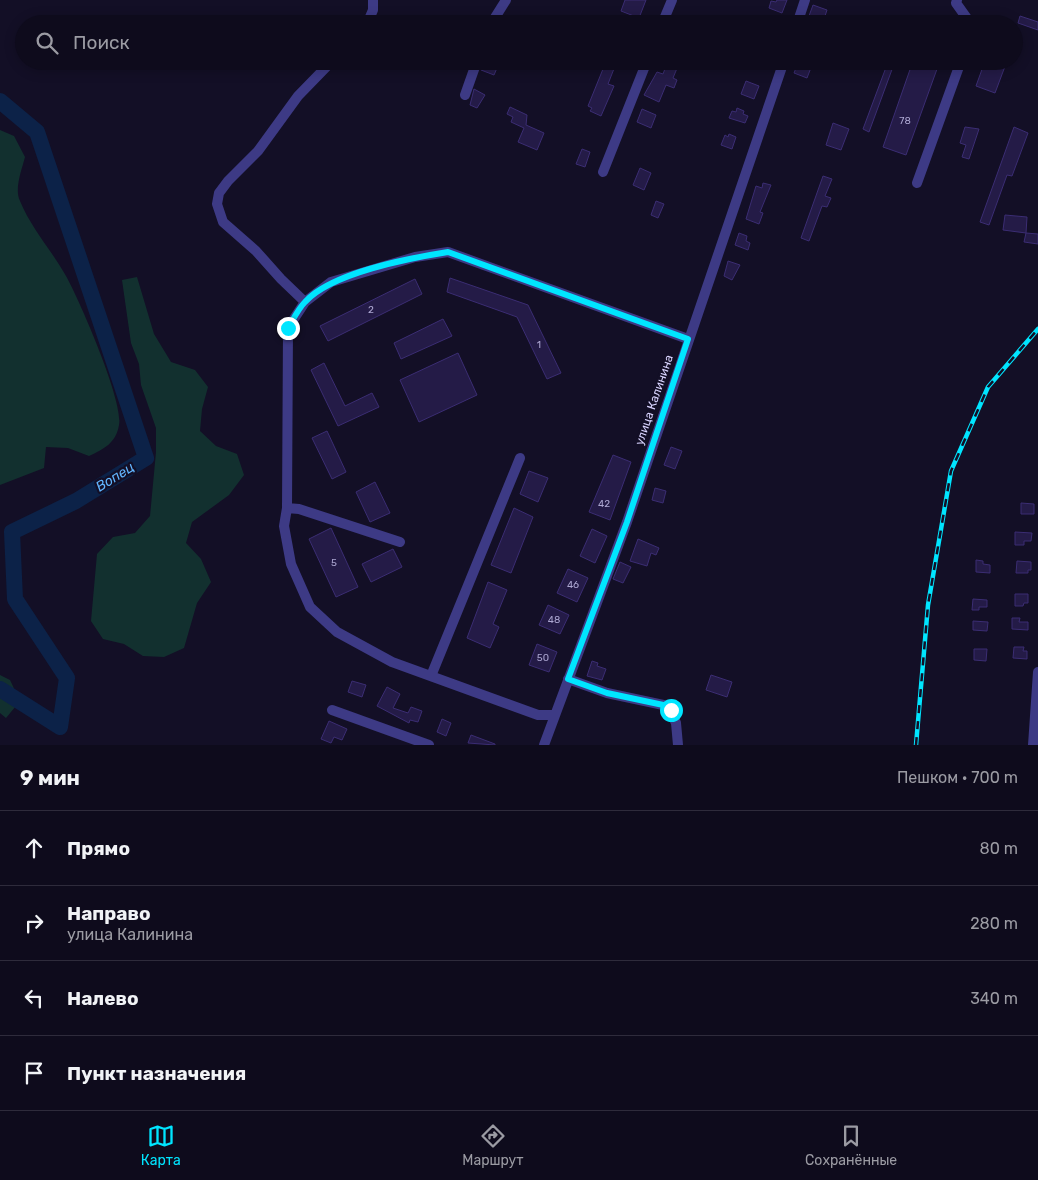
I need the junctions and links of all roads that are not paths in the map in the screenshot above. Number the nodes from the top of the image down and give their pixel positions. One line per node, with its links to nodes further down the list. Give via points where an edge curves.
1 (373, 0): 6 (street)
2 (506, 0): 7 (street)
3 (672, 0): 8 (street)
4 (805, 0): 9 (street)
5 (957, 0): 10 (street)
6 (371, 15)
7 (497, 15)
8 (666, 15)
9 (799, 15)
10 (965, 15)
11 (323, 70): 19 (street, via 298,96 258,150 228,181 219,193 217,204 224,222)
12 (474, 70): 16 (street)
13 (643, 70): 17 (street)
14 (781, 70): 20 (street, улица Калинина)
15 (958, 70): 18 (street)
16 (465, 95)
17 (603, 172)
18 (918, 183)
19 (305, 302): 20 (street, via 332,282 415,257 448,252); 22 (street, via 288,328)
20 (688, 339): 26 (street, улица Калинина, via 627,522)
21 (520, 458): 25 (street)
22 (287, 508): 23 (street); 25 (street, via 284,526 291,564 310,607 338,632 392,662)
23 (400, 542)
24 (1038, 672): 32 (street)
25 (431, 676): 28 (street, via 538,715)
26 (568, 679): 28 (street, улица Калинина); 31 (street, via 607,693 668,706 676,722)
27 (332, 710): 29 (street)
28 (554, 715): 30 (street, улица Калинина)
29 (429, 745)
30 (544, 745)
31 (678, 745)
32 (1033, 745)

